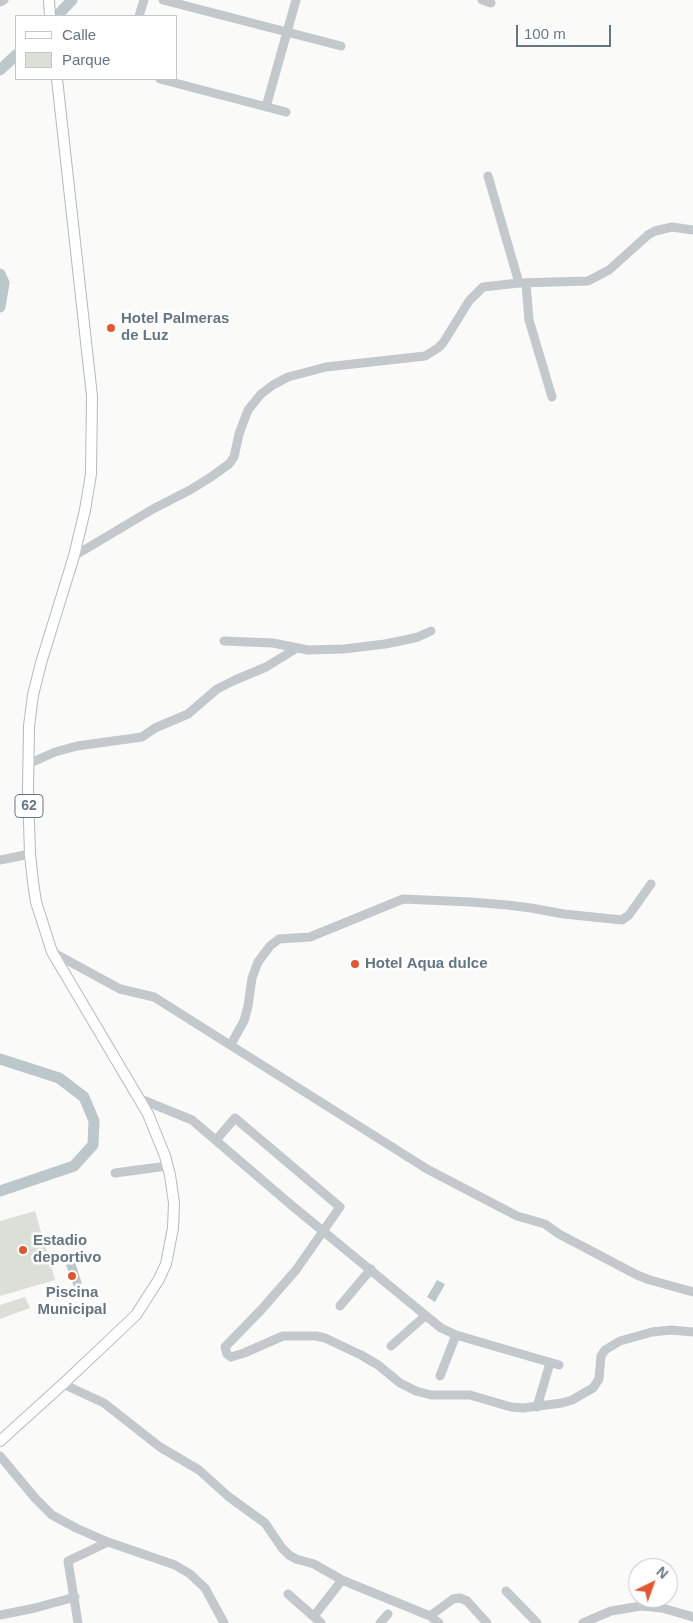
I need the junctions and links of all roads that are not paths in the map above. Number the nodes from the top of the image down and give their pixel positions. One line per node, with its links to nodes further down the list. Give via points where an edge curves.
1 (4, 0): 6 (street)
2 (49, 0): 7 (main road)
3 (144, 0): 8 (street)
4 (163, 0): 9 (street)
5 (296, 0): 9 (street)
6 (0, 2)
7 (50, 15)
8 (139, 15)
9 (286, 32): 10 (street); 13 (street)
10 (341, 46)
11 (57, 80): 19 (main road, 62, via 92,396 91,474)
12 (164, 80): 13 (street)
13 (266, 107): 14 (street)
14 (286, 112)
15 (488, 176): 17 (street)
16 (693, 230): 17 (street, via 672,227 655,231 609,270 588,281)
17 (522, 284): 18 (street); 19 (street, via 487,285 478,290 443,343 425,356 326,367 288,377 273,385 248,410 238,434 234,457 224,468)
18 (552, 397)
19 (74, 556): 23 (main road, 62, via 33,695)
20 (431, 631): 22 (street, via 418,637 358,648)
21 (224, 641): 22 (street, via 272,643)
22 (296, 648): 23 (street, via 274,663 217,689 188,714 142,737 77,746)
23 (28, 764): 24 (main road, 62)
24 (30, 854): 25 (street); 27 (main road, 62, via 36,902)
25 (0, 860)
26 (651, 884): 28 (street, via 622,920 489,903 403,899 310,937 280,939 258,962 244,1021)
27 (52, 952): 28 (street, via 120,989 154,997); 29 (main road, 62)
28 (231, 1044): 35 (street, via 427,1169 517,1216 545,1224 637,1276)
29 (138, 1098): 30 (street, via 192,1120); 31 (main road, 62, via 157,1134)
30 (216, 1140): 33 (street); 33 (street, via 235,1118 340,1207)
31 (167, 1166): 32 (street); 42 (main road, 62, via 174,1203 166,1264 159,1279 130,1322)
32 (115, 1173)
33 (323, 1231): 34 (street); 43 (street, via 296,1270 225,1347 229,1356 235,1357 283,1336 316,1336 361,1355 416,1391 431,1395 477,1396 511,1407)
34 (371, 1269): 36 (street); 37 (street)
35 (693, 1292)
36 (340, 1306)
37 (425, 1316): 39 (street); 40 (street)
38 (693, 1332): 43 (street, via 652,1332 620,1341 601,1356 599,1379 593,1388 572,1400)
39 (456, 1335): 41 (street); 43 (street, via 555,1364)
40 (391, 1346)
41 (440, 1376)
42 (63, 1384): 44 (main road, 62); 47 (street, via 104,1403 160,1447 199,1470 265,1523 289,1555 314,1564)
43 (537, 1407)
44 (0, 1440)
45 (0, 1456): 46 (street, via 52,1515)
46 (108, 1542): 50 (street, via 68,1561); 57 (street, via 176,1565 190,1574 205,1588)
47 (342, 1580): 53 (street); 55 (street)
48 (506, 1591): 61 (street)
49 (288, 1594): 55 (street)
50 (75, 1597): 52 (street); 56 (street)
51 (388, 1614): 58 (street)
52 (0, 1615)
53 (430, 1616): 59 (street); 60 (street, via 460,1598 467,1601)
54 (693, 1617): 62 (street, via 641,1606 611,1610)
55 (318, 1620)
56 (78, 1623)
57 (224, 1623)
58 (380, 1623)
59 (439, 1623)
60 (487, 1623)
61 (537, 1623)
62 (583, 1623)

